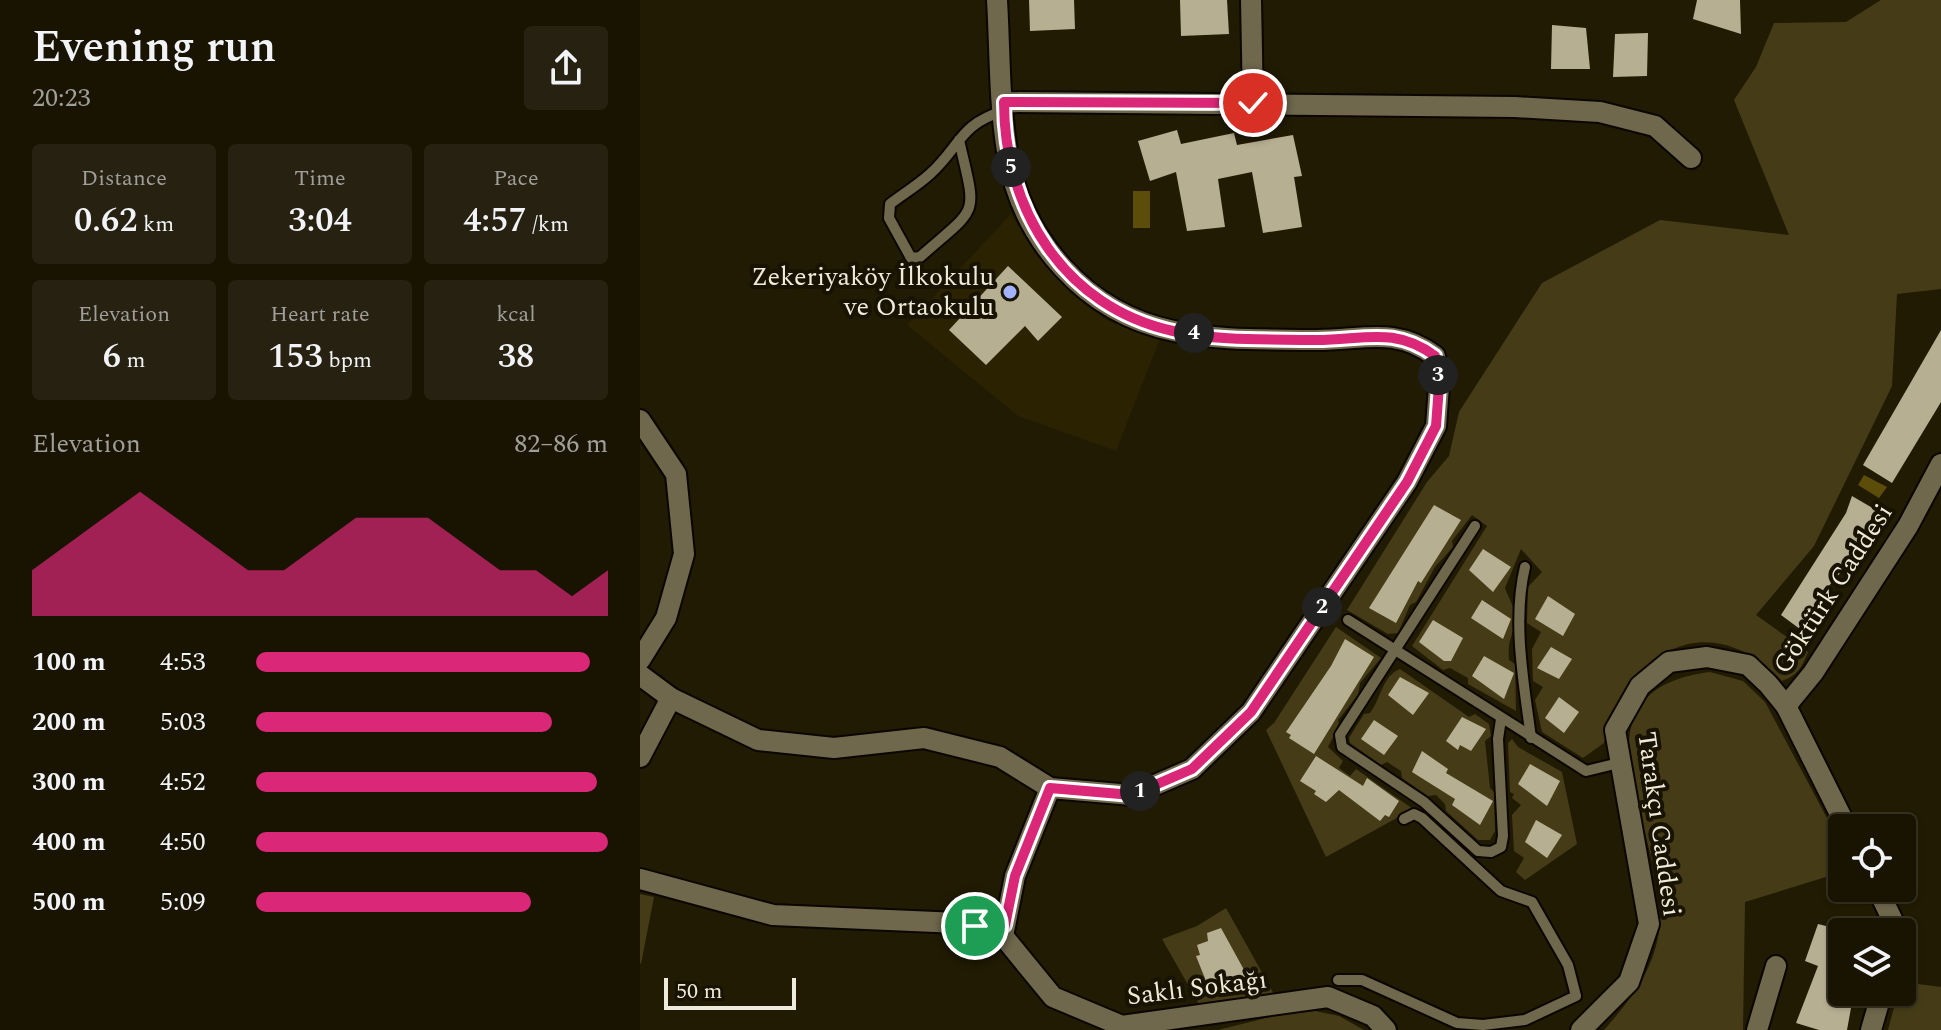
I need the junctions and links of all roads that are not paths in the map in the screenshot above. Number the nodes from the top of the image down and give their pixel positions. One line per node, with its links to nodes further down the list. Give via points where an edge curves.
1 (997, 0): 4 (street)
2 (1251, 0): 3 (street)
3 (1253, 103): 4 (street); 6 (street, via 1600,112 1655,126)
4 (1004, 106): 5 (lane, via 978,118); 21 (street, via 1007,152 1037,236 1065,274 1121,312 1173,331 1414,341 1435,356 1439,386 1436,426 1407,482 1251,712 1192,769 1132,795)
5 (959, 140): 5 (lane, via 931,173 890,204 889,218 911,258 920,257 970,213)
6 (1691, 158)
7 (640, 420): 13 (street, via 676,474 684,554 666,618)
8 (1941, 464): 16 (street, Göktürk Caddesi, via 1908,526)
9 (1475, 526): 12 (lane)
10 (1525, 567): 18 (lane, via 1520,587 1522,653)
11 (1348, 620): 12 (lane)
12 (1394, 652): 17 (lane); 17 (lane, via 1340,735 1342,747 1424,802 1478,851 1501,847 1503,836)
13 (640, 660)
14 (640, 675): 15 (street)
15 (671, 698): 19 (street); 21 (street, via 758,740 834,748 924,738 1000,757)
16 (1786, 706): 20 (street, Tarakçı Caddesi, via 1748,665 1707,657 1669,662 1640,686 1615,730); 22 (street, Göktürk Caddesi)
17 (1501, 719): 18 (lane)
18 (1531, 738): 20 (lane, via 1586,771)
19 (640, 757)
20 (1619, 763): 30 (street, Tarakçı Caddesi, via 1649,924 1629,982)
21 (1050, 788): 25 (street, via 1015,876)
22 (1840, 814)
23 (1404, 819): 27 (lane, via 1414,814 1422,818 1501,891 1532,902 1568,965 1576,996 1525,1020 1483,1025 1457,1023 1362,980)
24 (640, 879): 25 (street, via 773,915)
25 (1005, 925): 29 (street, Saklı Sokağı, via 1003,936 1053,997 1122,1026 1328,997 1373,1016)
26 (1776, 966): 31 (street)
27 (1338, 980)
28 (1878, 1006): 32 (street)
29 (1386, 1030)
30 (1581, 1030)
31 (1757, 1030)
32 (1871, 1030)

